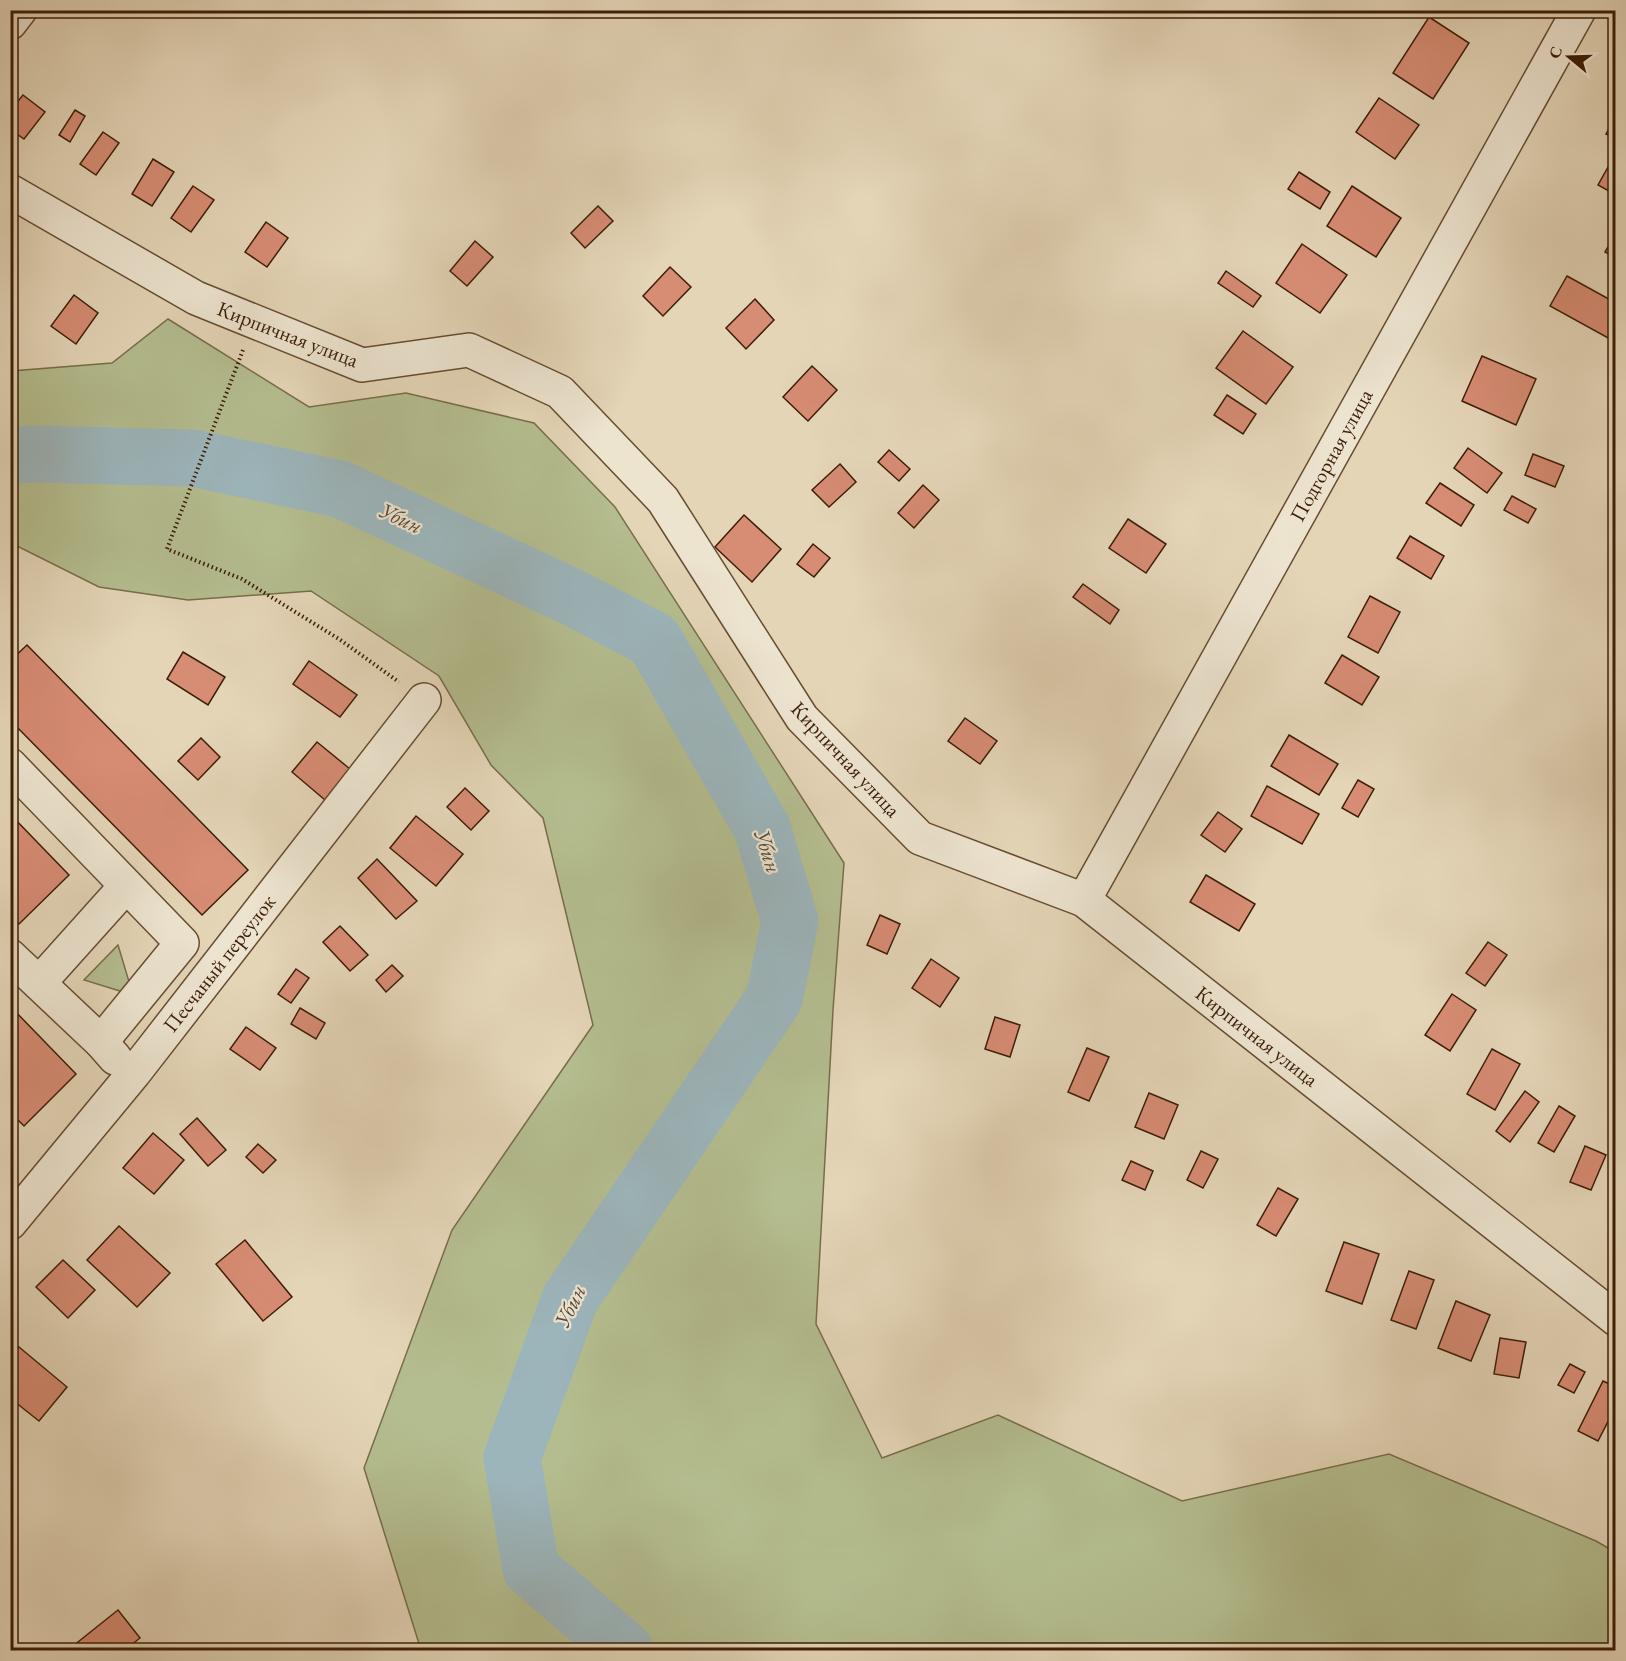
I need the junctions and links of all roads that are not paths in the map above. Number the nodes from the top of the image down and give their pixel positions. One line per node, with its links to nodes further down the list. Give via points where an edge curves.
1 (20, 10): 3 (street)
2 (1579, 10): 8 (street, Подгорная улица)
3 (10, 23)
4 (10, 192): 8 (street, Кирпичная улица, via 196,298 362,365 469,350 560,392 663,500 802,718 920,838)
5 (424, 700): 12 (street, Песчаный переулок)
6 (10, 765): 7 (street)
7 (126, 886): 10 (street); 11 (street, via 182,943)
8 (1084, 900): 14 (street, Кирпичная улица)
9 (10, 956): 10 (street)
10 (39, 983): 11 (street)
11 (100, 1042): 12 (street)
12 (134, 1073): 13 (street, Песчаный переулок)
13 (10, 1223)
14 (1616, 1319)

